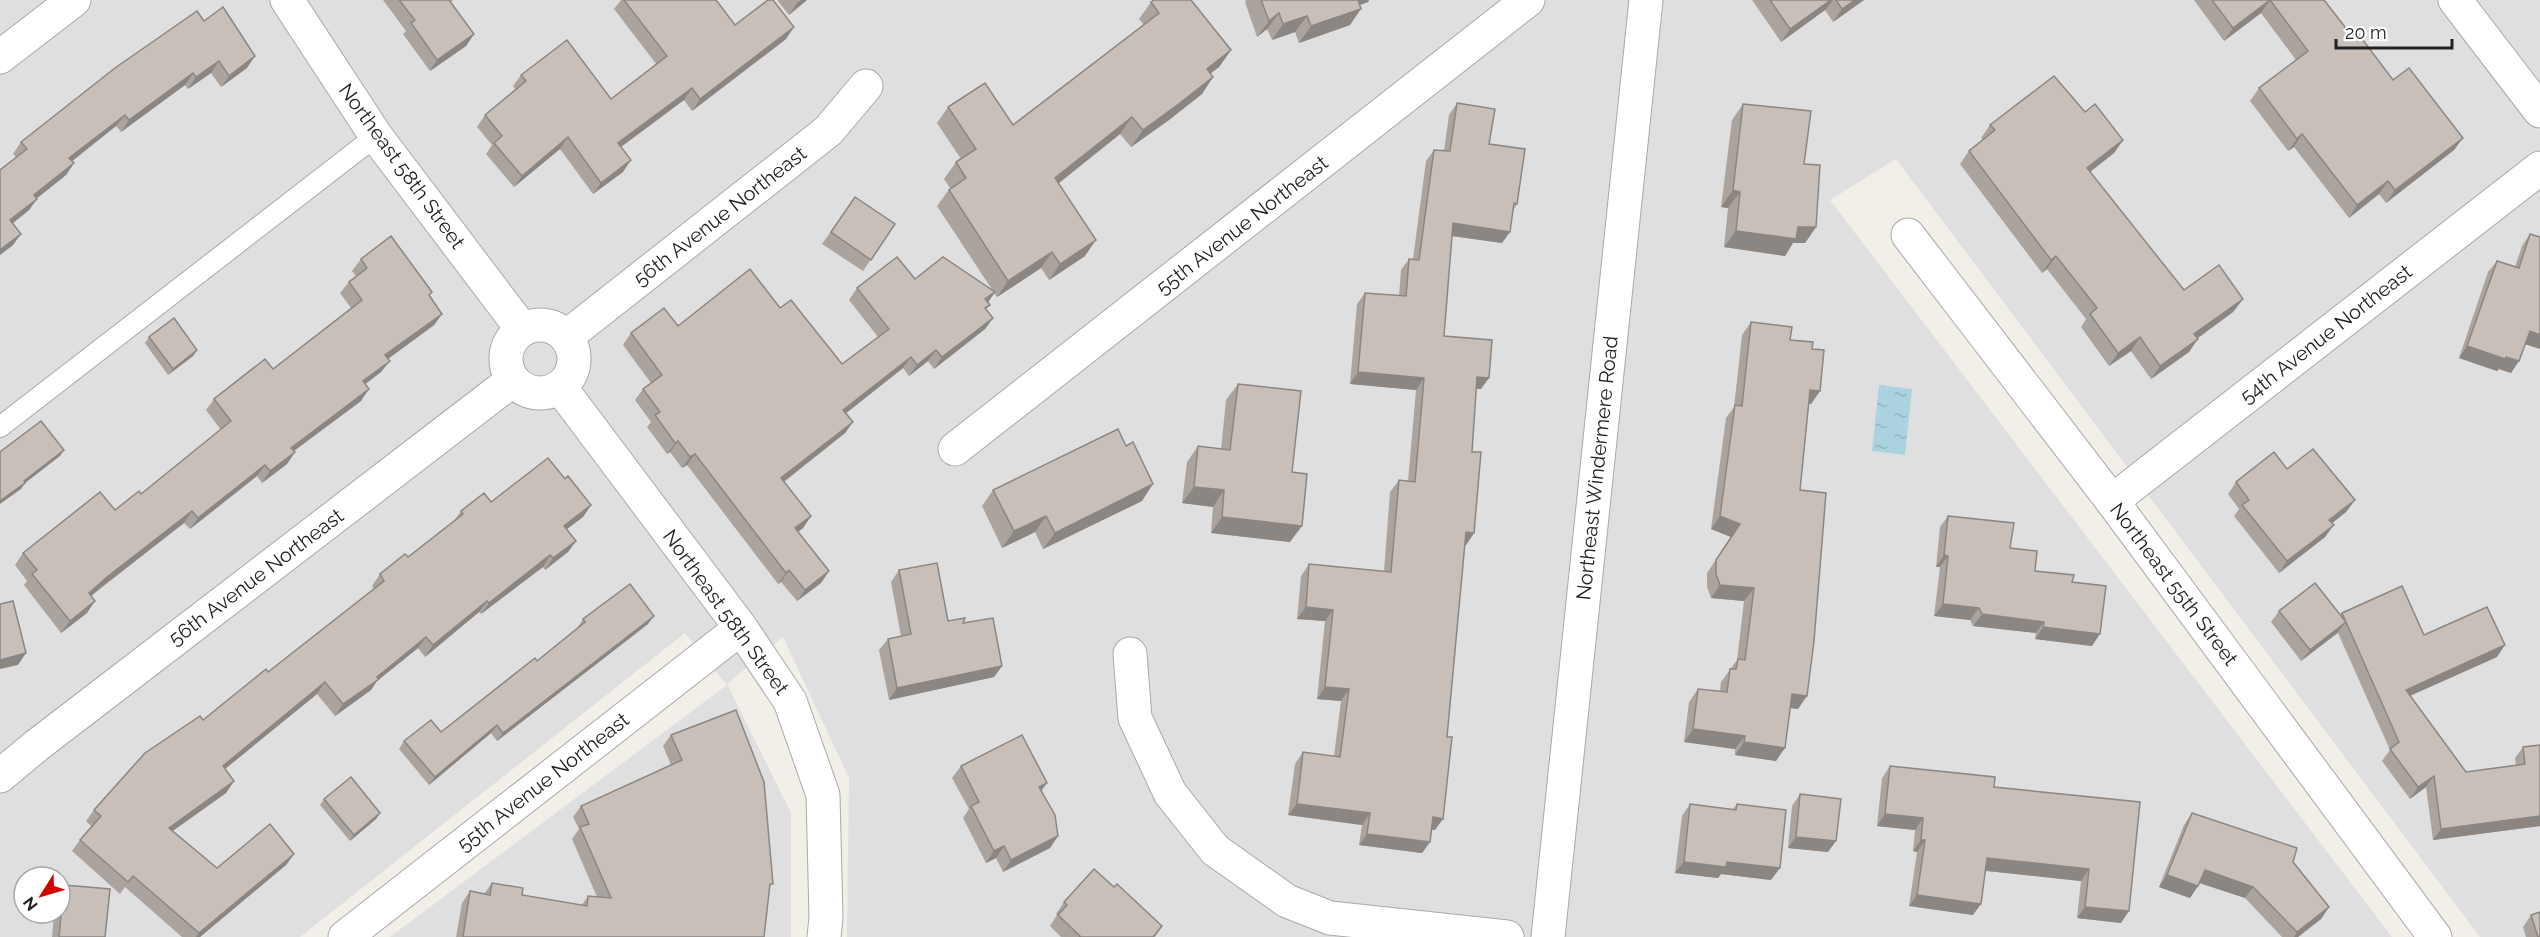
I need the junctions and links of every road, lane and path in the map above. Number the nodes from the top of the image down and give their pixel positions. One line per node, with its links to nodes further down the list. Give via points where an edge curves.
1 (74, 0): 6 (street)
2 (286, 0): 9 (street, Northeast 58th Street)
3 (1528, 0): 17 (street, 55th Avenue Northeast)
4 (1646, 0): 25 (street, Northeast Windermere Road)
5 (2455, 0): 8 (street)
6 (0, 57)
7 (866, 86): 13 (street, 56th Avenue Northeast, via 828,131)
8 (2540, 111)
9 (376, 136): 12 (street, Northeast 58th Street); 16 (lane)
10 (2540, 168): 18 (street, 54th Avenue Northeast)
11 (1908, 235): 18 (street, Northeast 55th Street)
12 (522, 329): 13 (street, via 543,324 555,327); 14 (street, via 514,336 505,356)
13 (566, 337): 15 (street, via 574,356 573,368)
14 (513, 380): 15 (street, via 527,391 537,393); 21 (street, 56th Avenue Northeast)
15 (560, 387): 19 (street, Northeast 58th Street)
16 (0, 427)
17 (955, 449)
18 (2112, 501): 26 (street, Northeast 55th Street)
19 (741, 628): 22 (street, 55th Avenue Northeast); 23 (street, Northeast 58th Street, via 790,701 823,795)
20 (1130, 654): 24 (street, via 1135,718 1170,794 1215,850 1287,901 1330,918)
21 (0, 776)
22 (345, 937)
23 (824, 937)
24 (1507, 937)
25 (1548, 937)
26 (2434, 937)

